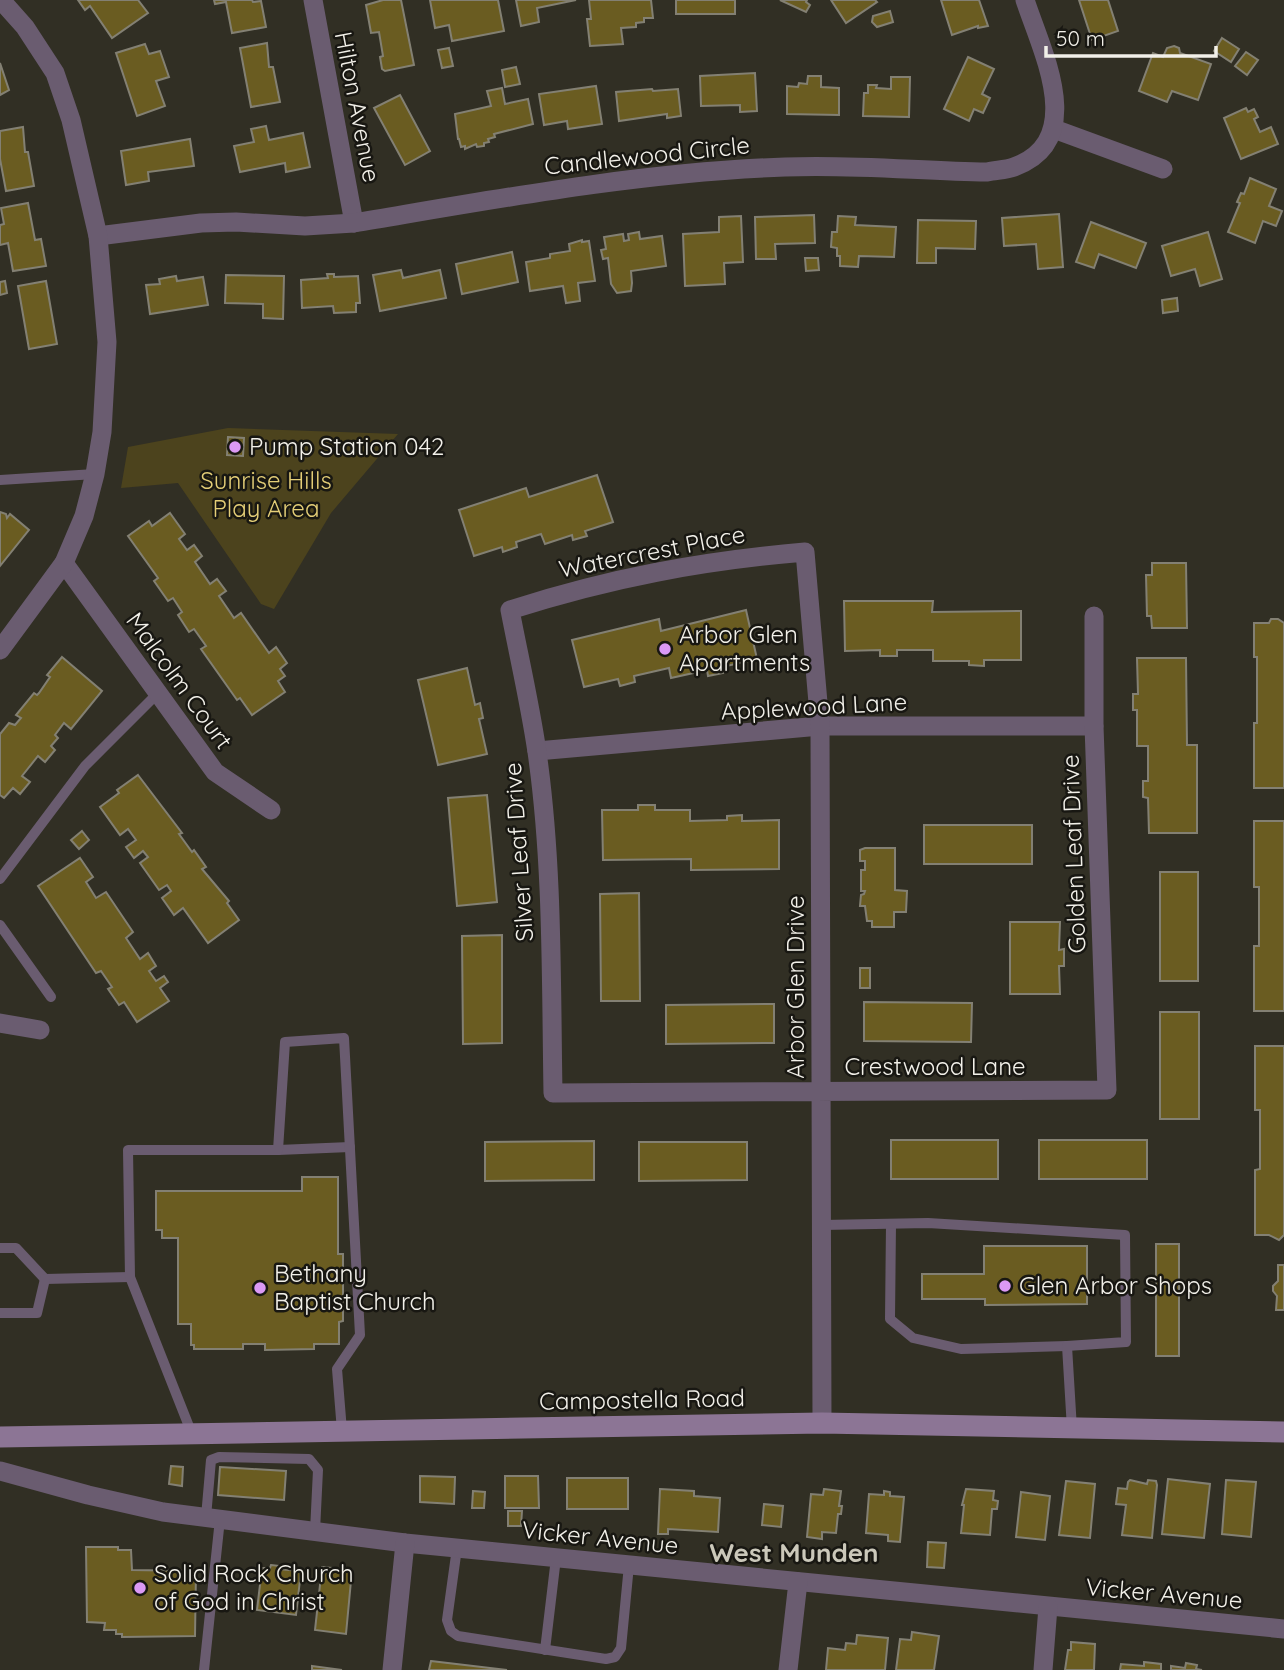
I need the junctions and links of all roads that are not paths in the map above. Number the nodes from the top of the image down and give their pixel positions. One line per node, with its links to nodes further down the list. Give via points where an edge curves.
1 (1, 0): 7 (street, via 55,73 74,131)
2 (313, 0): 6 (street, Hilton Avenue)
3 (1025, 0): 4 (street, via 1051,78)
4 (1054, 129): 5 (street); 6 (street, Candlewood Circle, via 1040,152 1014,167 987,172 788,166 645,176)
5 (1163, 169)
6 (354, 223): 7 (street, Candlewood Circle, via 201,223)
7 (98, 236): 8 (street, via 107,342)
8 (95, 474): 9 (lane); 11 (street)
9 (0, 480)
10 (806, 552): 12 (street, Watercrest Place, via 628,576); 16 (street, Arbor Glen Drive)
11 (64, 564): 14 (street); 15 (street, Malcolm Court)
12 (510, 610): 18 (street, Silver Leaf Drive)
13 (1094, 616): 17 (street, Golden Leaf Drive)
14 (0, 650)
15 (158, 693): 19 (street, Malcolm Court, via 215,772); 20 (lane, via 85,766)
16 (820, 726): 17 (street, Applewood Lane); 18 (street, Applewood Lane); 27 (street, Arbor Glen Drive)
17 (1094, 726): 25 (street, Golden Leaf Drive)
18 (537, 751): 26 (street, Silver Leaf Drive, via 550,909)
19 (271, 810)
20 (0, 878)
21 (0, 925): 22 (lane)
22 (51, 997)
23 (0, 1023): 24 (street)
24 (40, 1030)
25 (1107, 1090): 27 (street, Crestwood Lane)
26 (553, 1093): 27 (street, Crestwood Lane)
27 (821, 1093): 31 (street, Arbor Glen Drive)
28 (350, 1147): 29 (lane); 29 (lane, via 344,1038 285,1042); 39 (lane, via 360,1335 337,1369)
29 (278, 1150): 33 (lane, via 128,1150)
30 (891, 1224): 31 (lane); 36 (lane, via 890,1319 913,1338 961,1349); 36 (lane, via 1125,1235 1126,1342)
31 (822, 1225): 37 (street, Arbor Glen Drive)
32 (0, 1248): 34 (lane, via 16,1248)
33 (130, 1277): 34 (lane); 41 (lane)
34 (45, 1279): 35 (lane, via 37,1313)
35 (0, 1313)
36 (1067, 1346): 38 (lane)
37 (822, 1423): 38 (main road, Campostella Road); 39 (main road, Campostella Road)
38 (1072, 1429): 40 (main road, Campostella Road)
39 (342, 1432): 41 (main road, Campostella Road)
40 (1284, 1432)
41 (192, 1434): 42 (main road, Campostella Road)
42 (0, 1437)
43 (0, 1471): 44 (street, Vicker Avenue, via 88,1495)
44 (213, 1518): 45 (street, Vicker Avenue); 45 (lane, via 211,1460 309,1459 318,1470); 54 (lane)
45 (315, 1531): 46 (street, Vicker Avenue)
46 (405, 1543): 47 (street, Vicker Avenue); 55 (street)
47 (457, 1548): 48 (street, Vicker Avenue); 53 (lane, via 447,1620 451,1631 458,1636)
48 (556, 1558): 49 (street, Vicker Avenue); 53 (lane)
49 (629, 1565): 50 (street, Vicker Avenue); 53 (lane, via 621,1648 615,1657)
50 (798, 1582): 51 (street, Vicker Avenue); 56 (street)
51 (1048, 1607): 52 (street, Vicker Avenue); 57 (street)
52 (1284, 1629)
53 (545, 1650)
54 (204, 1670)
55 (392, 1670)
56 (788, 1670)
57 (1043, 1670)

